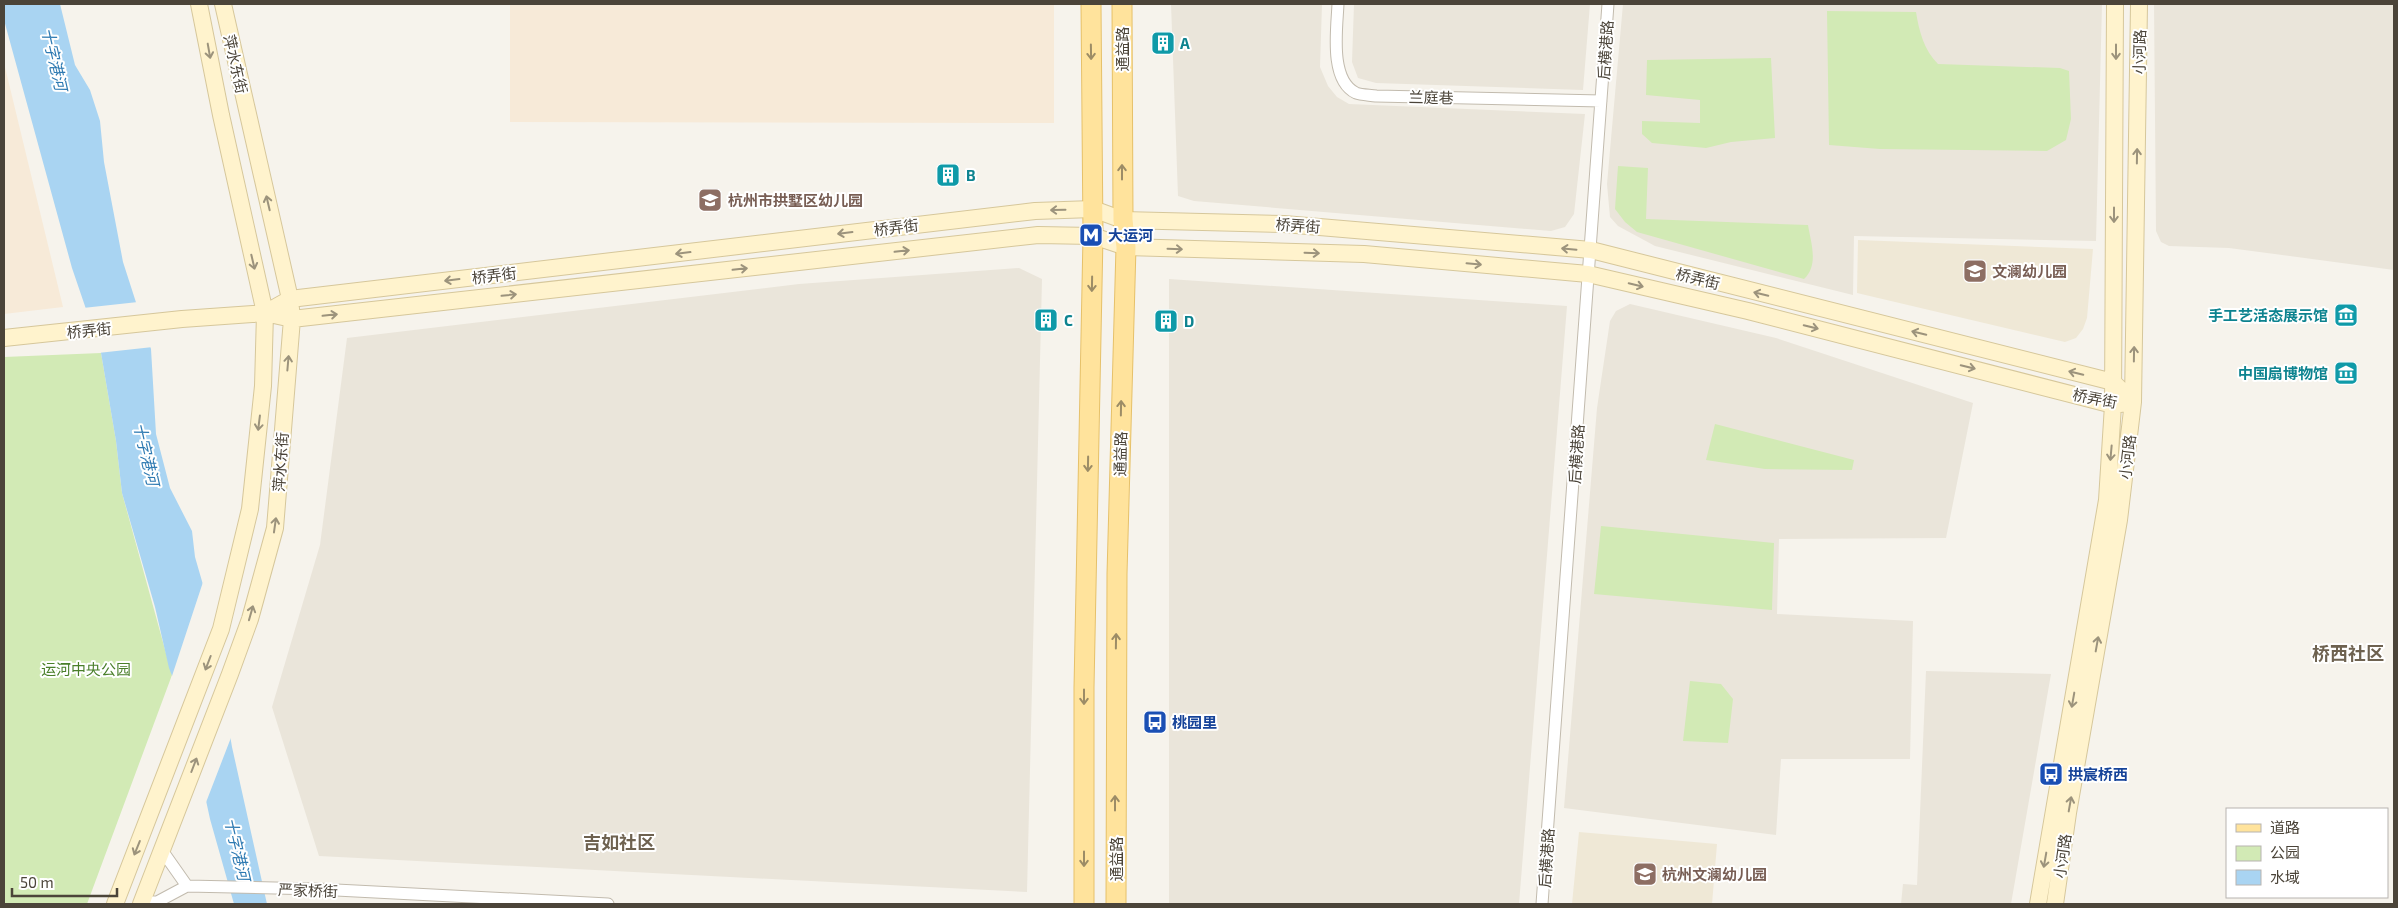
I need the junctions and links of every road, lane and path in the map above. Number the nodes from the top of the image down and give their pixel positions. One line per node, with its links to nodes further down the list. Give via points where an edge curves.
1 (199, 4): 17 (street, 萍水东街, one-way to 17, via 220,116)
2 (223, 4): 16 (street, 萍水东街, one-way to 2)
3 (1091, 4): 10 (main road, 通益路, one-way to 10)
4 (1122, 4): 11 (main road, 通益路, one-way to 4)
5 (1338, 4): 9 (street, 兰庭巷, via 1336,60 1343,81 1356,93)
6 (1608, 4): 9 (street, 后横港路)
7 (2115, 4): 20 (street, 小河路, one-way to 20)
8 (2139, 4): 21 (street, 小河路, one-way to 8)
9 (1601, 101): 14 (street, 后横港路)
10 (1093, 209): 11 (street, 桥弄街); 12 (main road, 通益路); 16 (street, 桥弄街, one-way to 16, via 1035,211)
11 (1123, 220): 13 (main road, 通益路); 14 (street, 桥弄街, one-way to 11, via 1284,224)
12 (1093, 236): 13 (street, 桥弄街); 18 (street, 桥弄街, one-way to 12, via 1028,236); 28 (main road, 通益路, one-way to 28, via 1084,688)
13 (1126, 247): 15 (street, 桥弄街, one-way to 15, via 1364,254); 29 (main road, 通益路, one-way to 13, via 1116,623)
14 (1591, 250): 15 (street, 后横港路); 20 (street, 桥弄街, one-way to 14)
15 (1588, 274): 22 (street, 桥弄街, one-way to 22, via 1748,311); 30 (street, 后横港路)
16 (290, 299): 17 (street, 桥弄街); 18 (street, 萍水东街)
17 (265, 313): 18 (street, 桥弄街); 19 (street, 桥弄街); 26 (street, 萍水东街, one-way to 26, via 263,386 250,509 238,567 221,629)
18 (292, 319): 23 (street, 萍水东街, one-way to 18, via 250,619 275,528)
19 (4, 338)
20 (2113, 382): 21 (street, 桥弄街); 22 (street, 小河路)
21 (2133, 402): 22 (street, 桥弄街); 32 (street, 小河路, one-way to 21, via 2119,520)
22 (2113, 405): 31 (street, 小河路, one-way to 31, via 2107,500)
23 (161, 848): 24 (street); 25 (street, 萍水东街)
24 (187, 886): 25 (street, via 157,902); 27 (street, 严家桥街)
25 (141, 903)
26 (115, 904)
27 (608, 904)
28 (1084, 904)
29 (1116, 904)
30 (1542, 904)
31 (2038, 904)
32 (2055, 904)

